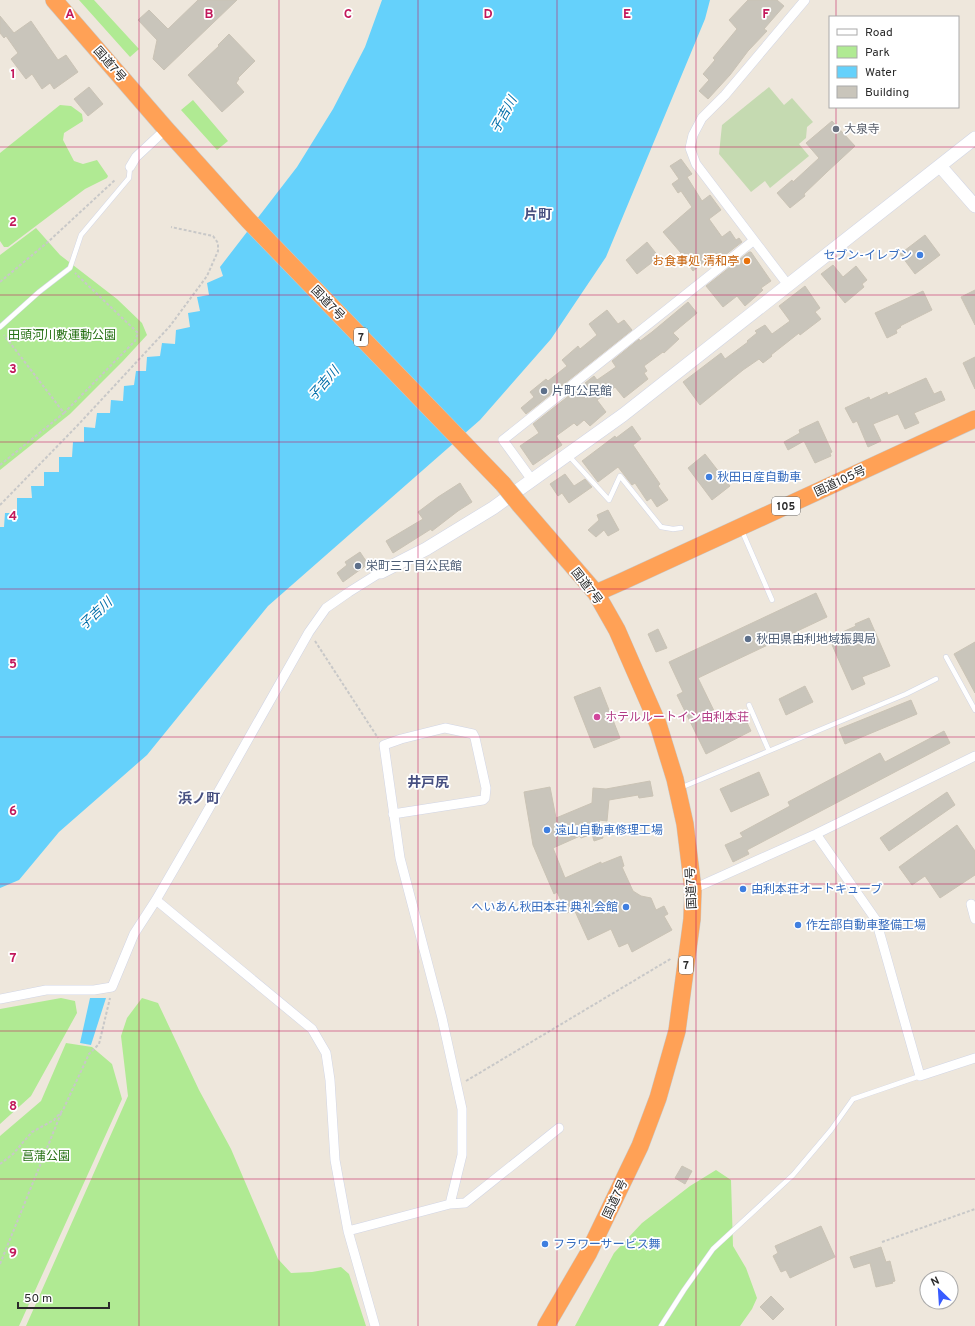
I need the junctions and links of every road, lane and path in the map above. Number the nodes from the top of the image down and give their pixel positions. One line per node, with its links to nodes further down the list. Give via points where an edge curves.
1 (54, 0): 3 (highway, 国道7号 / 7)
2 (805, 0): 9 (street, via 725,95 702,118 693,135 690,148 696,164)
3 (166, 128): 6 (street, via 136,157); 23 (highway, 国道7号 / 7, bridge, via 248,220 503,484)
4 (975, 138): 5 (street)
5 (940, 166): 7 (street); 12 (street)
6 (130, 167): 10 (lane, via 129,178 81,235); 11 (path)
7 (975, 206)
8 (171, 227): 19 (path, via 213,236 218,243 218,252 207,276 170,326)
9 (753, 241): 12 (street); 18 (street, via 503,440)
10 (70, 268): 13 (lane, via 39,292); 14 (path, via 138,333 135,341)
11 (0, 282)
12 (788, 285): 16 (street, via 623,415)
13 (0, 329): 14 (path)
14 (64, 413): 17 (path)
15 (975, 419): 20 (highway, 国道105号 / 105)
16 (568, 454): 18 (street); 21 (lane, via 609,500 620,476 661,527)
17 (0, 465)
18 (532, 480): 22 (street, via 493,508 426,549)
19 (0, 505)
20 (740, 527): 23 (highway, 国道105号 / 105); 24 (lane)
21 (681, 528)
22 (381, 572): 25 (street, via 326,608)
23 (596, 592): 34 (highway, 国道7号 / 7, via 617,630 658,724)
24 (772, 600)
25 (309, 632): 31 (path); 38 (street)
26 (946, 657): 28 (lane)
27 (936, 679): 32 (lane)
28 (973, 700): 30 (lane)
29 (750, 705): 32 (lane)
30 (975, 710)
31 (384, 745): 35 (street); 35 (street, via 446,728 473,734 486,788 483,800)
32 (769, 751): 34 (lane)
33 (974, 759): 36 (street)
34 (677, 789): 37 (highway, 国道7号 / 7, via 685,824)
35 (393, 814): 46 (street, via 400,858 442,1018)
36 (816, 834): 37 (street); 45 (street, via 876,920)
37 (693, 890): 41 (highway, 国道7号 / 7)
38 (156, 900): 42 (street, via 134,934); 52 (street, via 312,1029 326,1053 335,1160)
39 (971, 904): 40 (street)
40 (975, 919)
41 (688, 948): 46 (path); 56 (highway, 国道7号 / 7, via 677,1031 658,1098 640,1146 588,1254)
42 (112, 987): 43 (street, via 94,990 46,990); 47 (path, via 99,1044 89,1054)
43 (0, 999)
44 (975, 1058): 45 (street)
45 (920, 1076): 57 (lane, via 853,1099 793,1175 713,1249)
46 (457, 1087): 50 (street, via 462,1109 462,1155)
47 (63, 1110): 49 (path, via 54,1120 32,1132 13,1154); 54 (path)
48 (559, 1128): 50 (street, via 465,1203)
49 (0, 1164)
50 (450, 1204): 52 (street)
51 (975, 1209): 53 (path)
52 (348, 1231): 55 (street)
53 (882, 1242)
54 (0, 1264)
55 (375, 1326)
56 (546, 1326)
57 (661, 1326)

